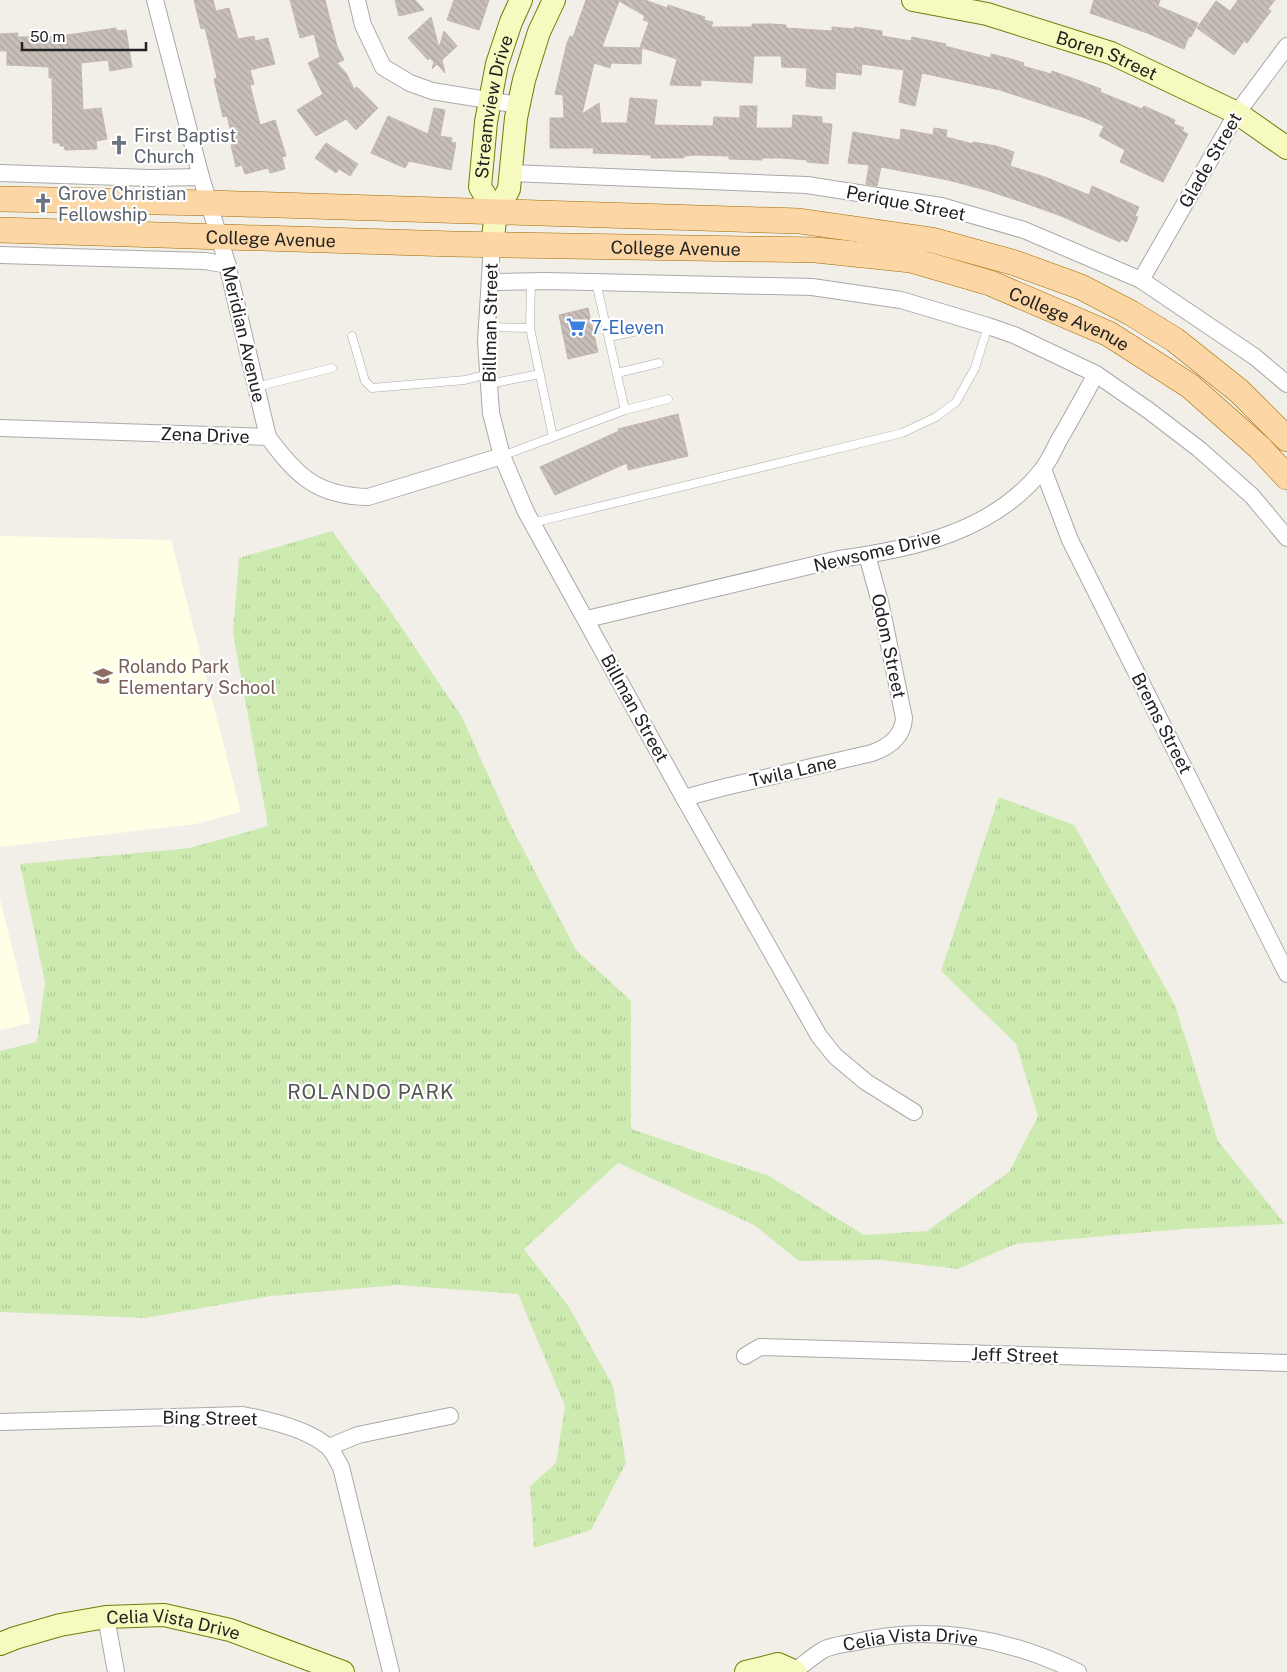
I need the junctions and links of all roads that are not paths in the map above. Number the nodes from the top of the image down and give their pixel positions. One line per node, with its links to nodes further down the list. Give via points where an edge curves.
1 (155, 0): 14 (street, Meridian Avenue)
2 (357, 0): 8 (street, via 363,25 383,67 432,91)
3 (522, 0): 8 (street, Streamview Drive, via 497,64)
4 (554, 0): 9 (street, Streamview Drive, via 539,32)
5 (913, 0): 6 (street, Boren Street)
6 (989, 7): 10 (street, Boren Street, via 1111,53)
7 (1287, 46): 10 (street, Glade Street)
8 (490, 101): 9 (street); 17 (street, Streamview Drive, via 480,187)
9 (519, 105): 13 (street, Streamview Drive)
10 (1237, 113): 11 (street, Boren Street); 23 (street, Glade Street)
11 (1287, 148)
12 (0, 173): 14 (street)
13 (511, 173): 17 (street, Streamview Drive, via 509,189); 23 (street, Perique Street, via 807,185 941,206 1024,230)
14 (201, 177): 16 (street, Meridian Avenue)
15 (0, 199): 16 (main road, College Avenue)
16 (210, 203): 17 (main road, College Avenue); 19 (street, Meridian Avenue)
17 (496, 213): 20 (street, Streamview Drive); 46 (main road, College Avenue, via 799,221 932,240 1015,263 1080,287 1175,340 1239,391)
18 (0, 230): 19 (main road, College Avenue)
19 (220, 237): 20 (main road, College Avenue); 22 (street, Meridian Avenue)
20 (492, 245): 25 (street, Billman Street); 49 (main road, College Avenue, via 816,250 911,260 990,283 1109,334 1190,386 1260,448)
21 (0, 256): 22 (street, via 205,261)
22 (228, 265): 40 (street, Meridian Avenue)
23 (1141, 280): 39 (street, Perique Street, via 1255,356)
24 (531, 281): 25 (street); 26 (street); 29 (lane)
25 (490, 282): 28 (street, Billman Street)
26 (596, 282): 27 (street, via 812,288 901,300); 32 (lane)
27 (988, 326): 37 (street); 50 (lane, via 975,368 956,402 936,418 902,433)
28 (487, 327): 29 (lane); 38 (street, Billman Street)
29 (530, 328): 36 (lane)
30 (652, 328): 32 (lane)
31 (352, 336): 38 (lane, via 365,381 372,388)
32 (609, 337): 35 (lane)
33 (659, 363): 35 (lane)
34 (332, 368): 40 (lane)
35 (617, 373): 42 (lane)
36 (540, 374): 38 (lane); 45 (lane)
37 (1096, 374): 48 (street, Newsome Drive); 51 (street, via 1199,449 1252,496)
38 (489, 379): 47 (street, Billman Street, via 491,414)
39 (1287, 384)
40 (256, 387): 44 (street, Meridian Avenue)
41 (668, 399): 42 (lane)
42 (625, 410): 45 (lane)
43 (0, 428): 44 (street, Zena Drive)
44 (268, 437): 47 (street, Zena Drive, via 306,480 330,491 355,497 368,497)
45 (553, 437): 47 (lane)
46 (1287, 439)
47 (502, 456): 50 (street, Billman Street)
48 (1043, 469): 52 (street, Newsome Drive, via 1009,502 970,526 930,541); 56 (street, Brems Street, via 1070,540)
49 (1287, 477)
50 (532, 523): 53 (street, Billman Street)
51 (1287, 538)
52 (867, 555): 53 (street, Newsome Drive); 54 (street, Odom Street, via 904,718)
53 (587, 620): 55 (street, Billman Street)
54 (899, 737): 55 (street, Twila Lane, via 872,753)
55 (684, 798): 57 (street, Billman Street, via 818,1036 835,1056 866,1082)
56 (1287, 974)
57 (914, 1112)
58 (745, 1356): 59 (street, Jeff Street, via 760,1347)
59 (1287, 1363)
60 (450, 1416): 62 (street, via 358,1436)
61 (0, 1422): 62 (street, Bing Street, via 244,1415 280,1423)
62 (330, 1447): 68 (street, via 341,1467)
63 (106, 1617): 64 (street, Celia Vista Drive, via 60,1625); 66 (street); 67 (street, Celia Vista Drive, via 164,1615 230,1630)
64 (0, 1644)
65 (796, 1671): 69 (street, Celia Vista Drive, via 778,1664); 70 (street, Celia Vista Drive, via 824,1649 880,1636 932,1634 958,1635 1008,1645)
66 (116, 1672)
67 (342, 1672)
68 (391, 1672)
69 (746, 1672)
70 (1078, 1672)

